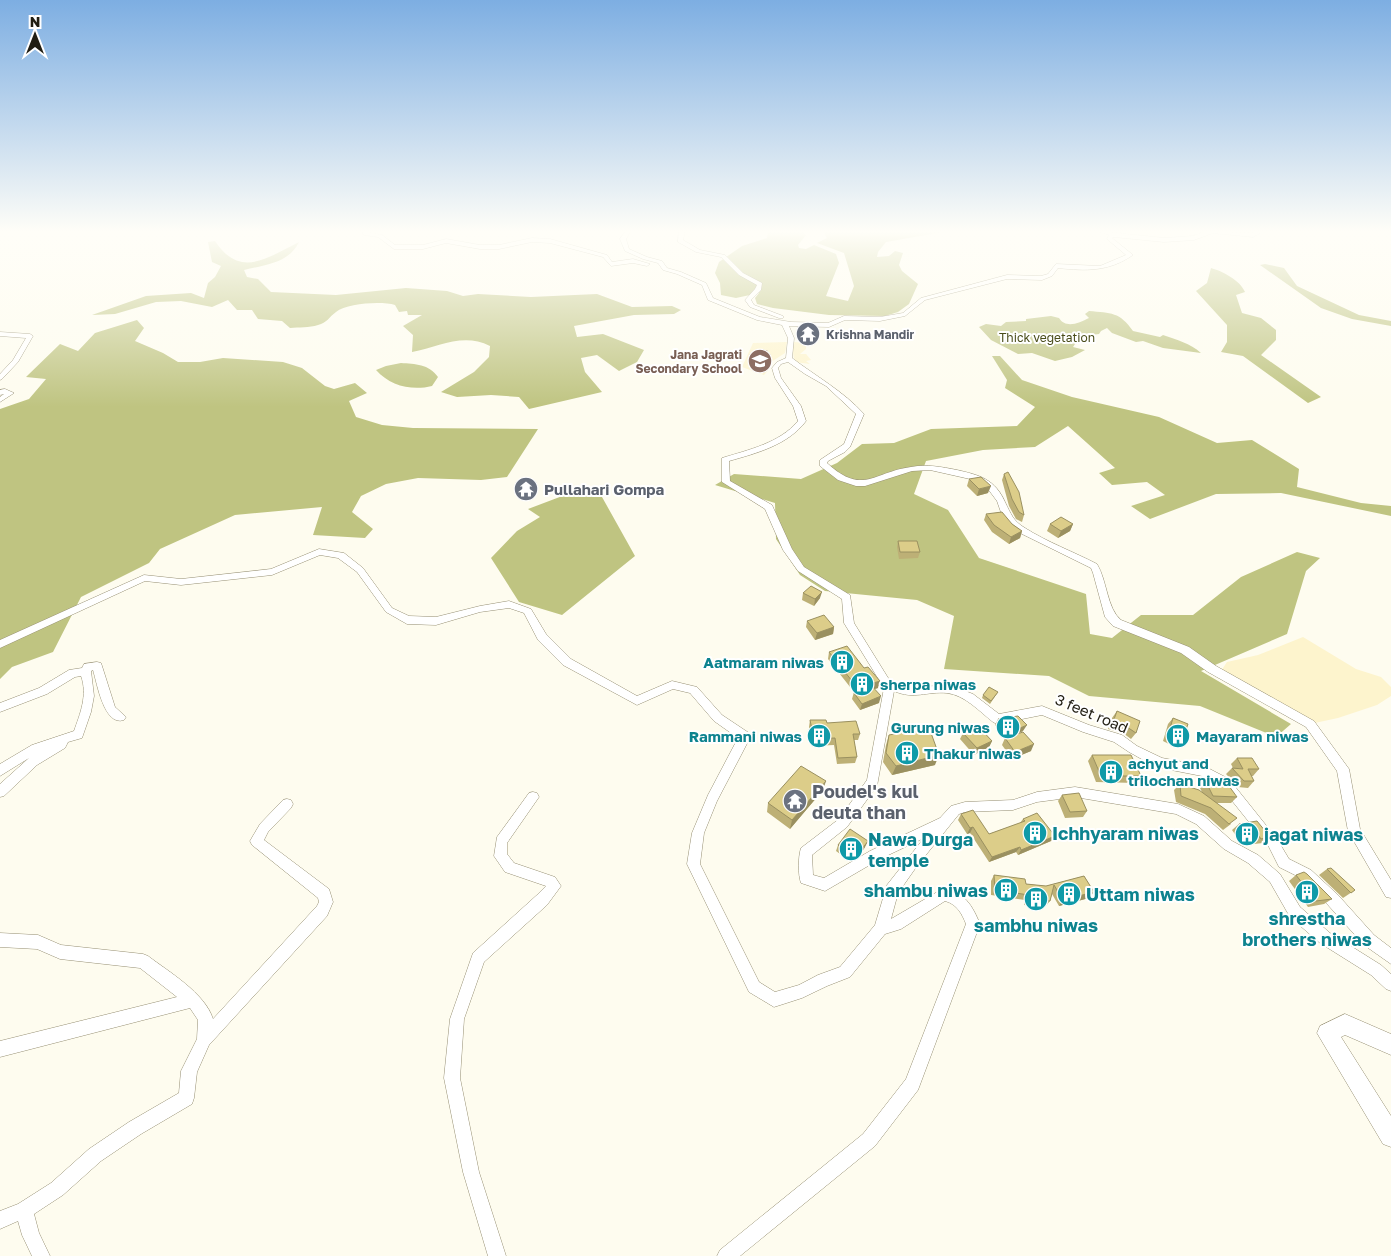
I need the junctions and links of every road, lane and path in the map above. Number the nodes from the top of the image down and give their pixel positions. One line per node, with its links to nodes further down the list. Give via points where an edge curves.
1 (706, 290): 4 (street, via 710,299 758,319)
2 (758, 290): 4 (street, via 748,300 752,306 790,319)
3 (956, 290): 4 (street, via 928,297 905,314 880,319 844,318 829,325)
4 (791, 324): 6 (street)
5 (0, 334): 7 (street, via 30,336 16,361)
6 (789, 359): 12 (street, via 775,368 797,406 802,421 799,427 768,446 724,460 726,482 769,508 788,550 802,569 847,597 849,623); 21 (street, via 828,385 860,414 848,445 822,464 842,481 862,484 911,469 930,468 982,479 1001,501 1006,516 1021,530 1094,566 1110,617 1117,624 1185,650 1212,669 1310,724 1343,769 1354,832)
7 (0, 378)
8 (0, 393): 9 (street, via 10,393)
9 (0, 400)
10 (0, 644): 22 (street, via 144,578 181,582 272,572 319,552 342,555 360,570 389,610 407,620 436,621 509,604 528,611 542,637 567,662 637,701 672,685 693,690 718,718 745,736 698,833 693,864 754,987 774,1000 845,972)
11 (85, 672): 13 (street, via 73,673 43,691); 14 (street, via 88,667 97,666 110,709); 15 (street, via 90,689 87,709 78,736)
12 (887, 684): 20 (street, via 889,688 873,782 843,823 806,852 806,878 826,885 875,855); 24 (street, 3 feet road, via 906,692 949,689 969,697 997,719 1042,710 1118,738 1133,750 1160,763 1204,771 1225,783 1273,843 1284,863 1306,874 1369,940)
13 (0, 708)
14 (120, 717)
15 (65, 738): 16 (street, via 37,746); 17 (street, via 61,745 33,761)
16 (0, 771)
17 (0, 792)
18 (533, 797): 34 (street, via 501,841 500,856 510,868 550,881 554,886 478,958 457,1019 452,1078 471,1172)
19 (287, 804): 27 (street, via 256,841 324,894 326,902 322,911)
20 (943, 823): 22 (street, via 892,890); 25 (street, via 955,810 965,807 1012,805 1076,792 1178,809 1200,820 1228,845 1253,859 1275,878 1295,912)
21 (1391, 892)
22 (881, 929): 35 (street, via 896,924 944,894 966,907 972,924 912,1084 869,1140)
23 (0, 940): 26 (street, via 38,942 60,952 143,961)
24 (1391, 957)
25 (1391, 984)
26 (193, 1000): 27 (street, via 206,1018); 29 (street)
27 (204, 1040): 31 (street, via 189,1071 186,1098 134,1128 95,1155 57,1189)
28 (1391, 1045): 30 (street, via 1345,1024 1327,1033)
29 (0, 1048)
30 (1391, 1136)
31 (24, 1210): 32 (street); 33 (street)
32 (0, 1220)
33 (41, 1256)
34 (497, 1256)
35 (726, 1256)

